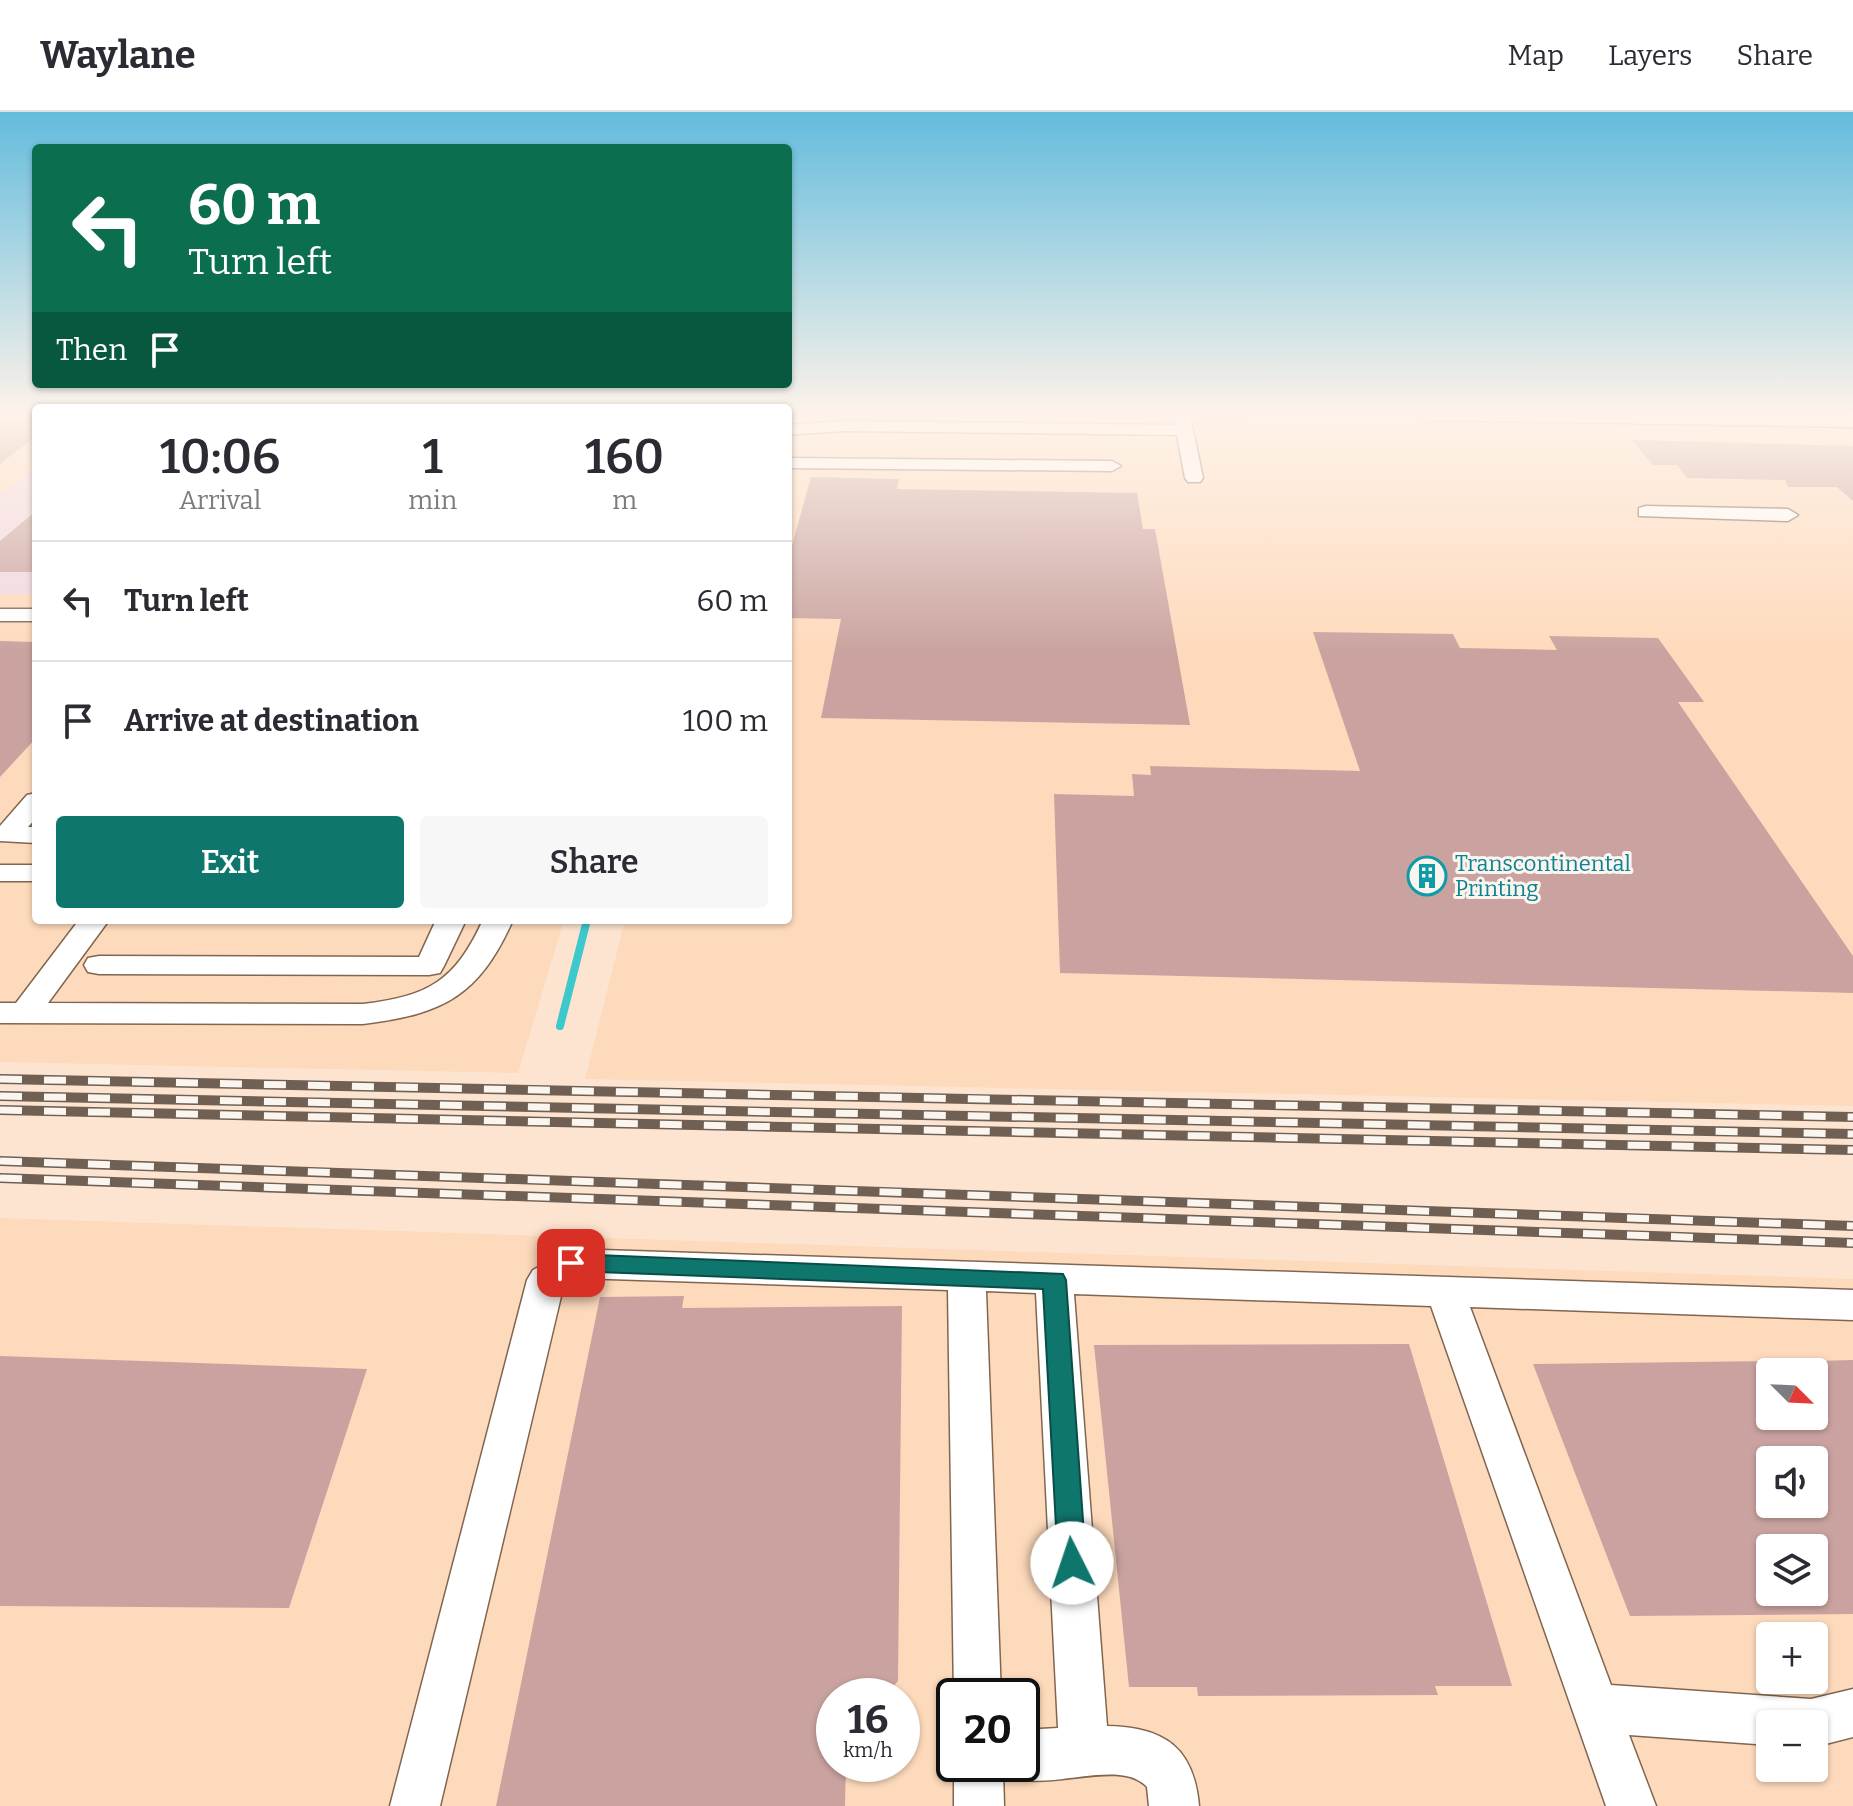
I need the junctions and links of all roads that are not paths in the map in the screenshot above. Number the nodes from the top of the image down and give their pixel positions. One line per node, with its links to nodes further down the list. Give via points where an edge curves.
1 (1772, 498): 2 (street, via 1788,515)
2 (1646, 512)
3 (0, 615): 4 (street)
4 (32, 615)
5 (32, 806): 6 (street, via 7,835)
6 (32, 835)
7 (0, 873): 8 (street)
8 (32, 873)
9 (91, 924): 13 (street)
10 (449, 924): 12 (street, via 429,966)
11 (496, 924): 13 (street, via 471,973 453,988 398,1011)
12 (99, 965)
13 (13, 1013)
14 (967, 1277): 15 (street); 18 (street); 24 (street, via 571,1263 546,1280)
15 (1054, 1280): 16 (street); 21 (street)
16 (1446, 1294): 17 (street); 19 (street)
17 (1853, 1305)
18 (977, 1678)
19 (1595, 1708): 20 (street, via 1811,1723); 27 (street)
20 (1853, 1713)
21 (1084, 1752): 22 (street); 26 (street, via 1124,1750 1157,1762 1170,1775)
22 (1040, 1754)
23 (978, 1782): 25 (street)
24 (415, 1806)
25 (979, 1806)
26 (1174, 1806)
27 (1631, 1806)

